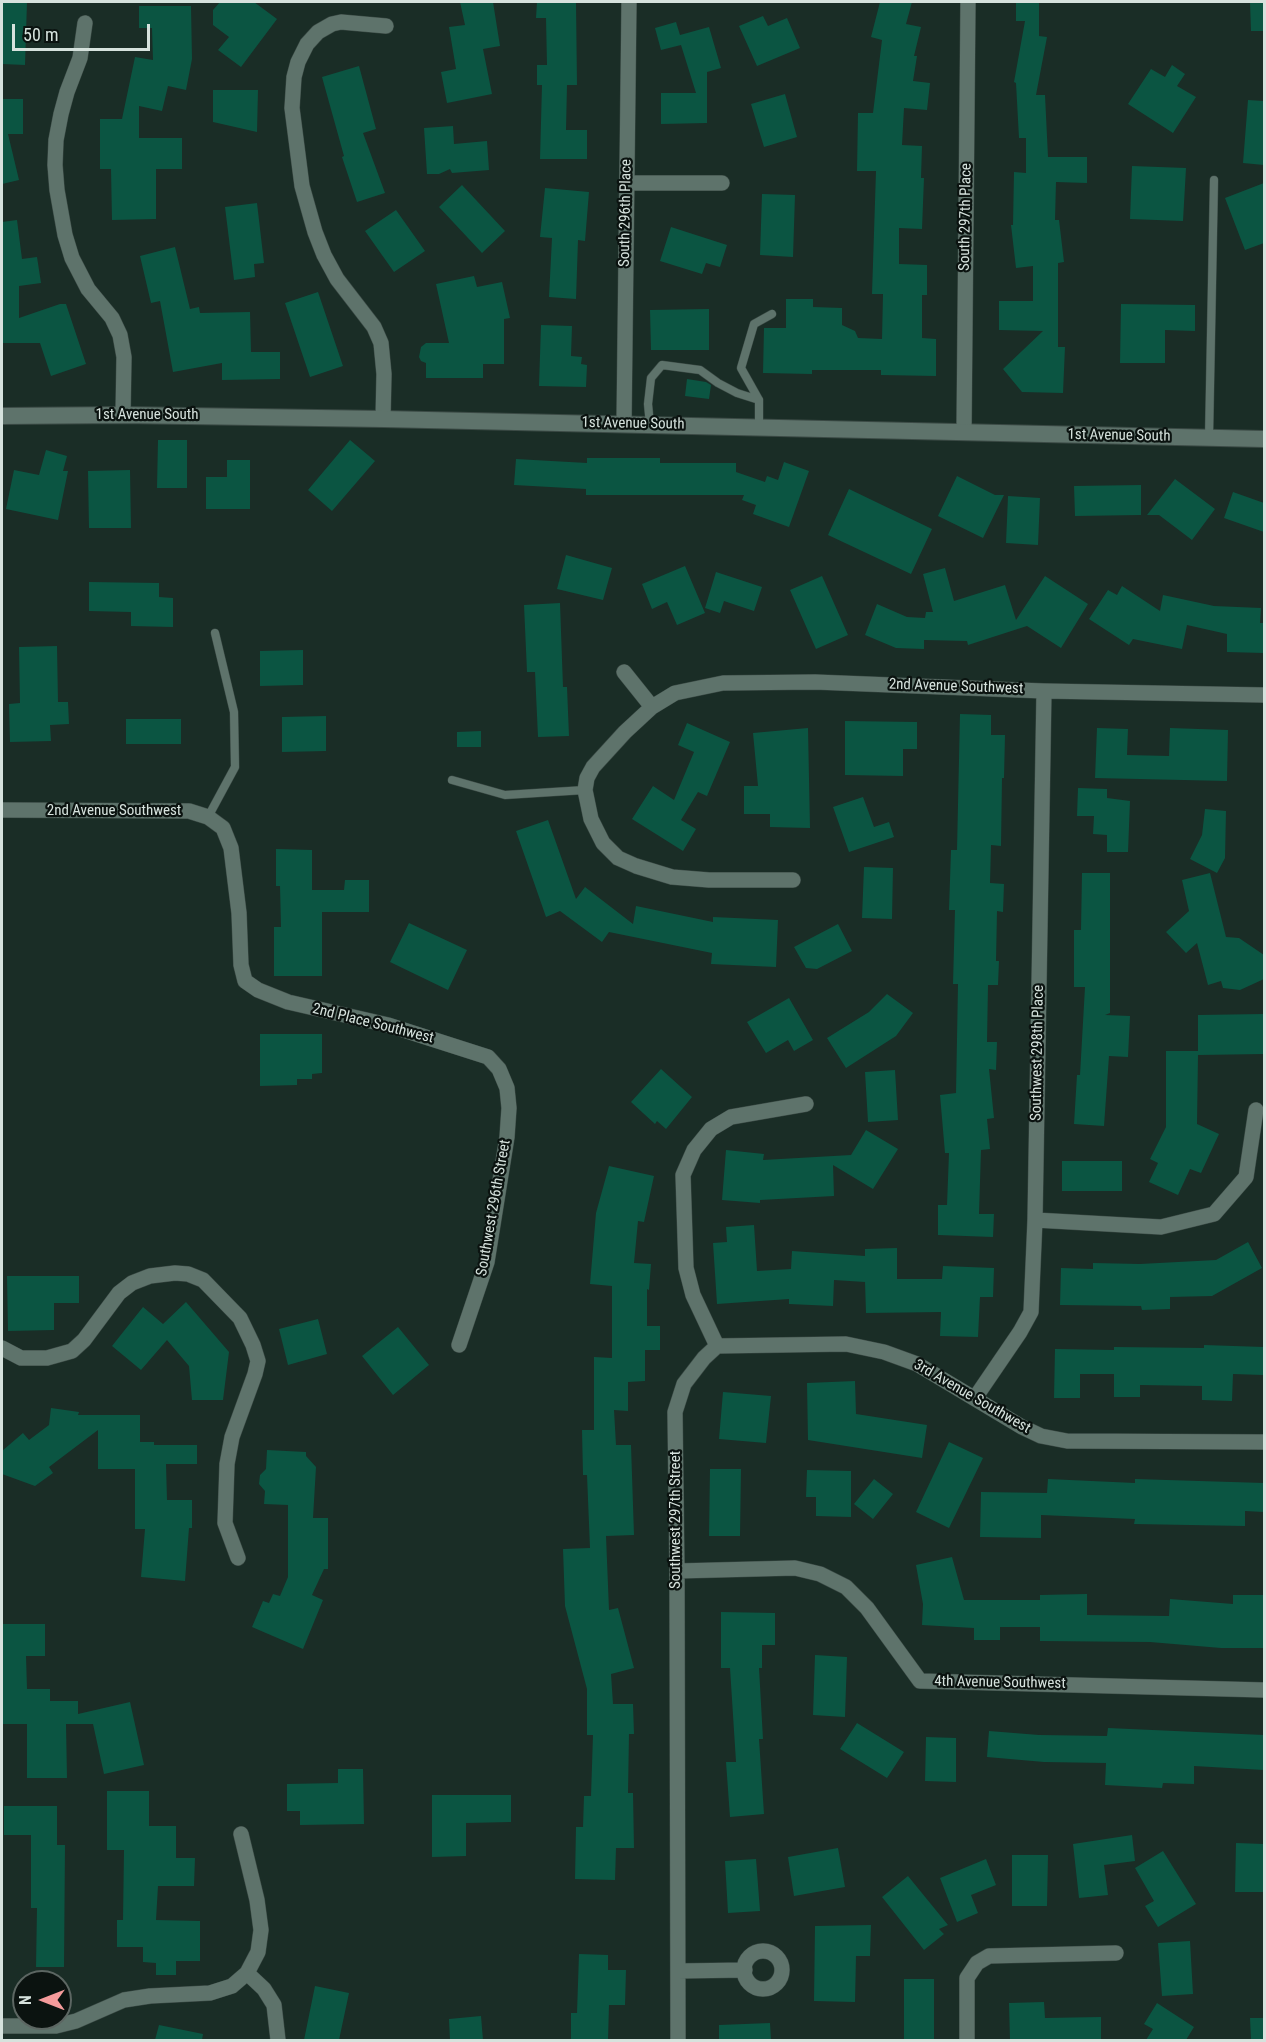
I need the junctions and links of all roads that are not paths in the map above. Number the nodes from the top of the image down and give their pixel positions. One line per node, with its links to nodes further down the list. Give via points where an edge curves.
1 (629, 2): 6 (street, South 296th Place)
2 (968, 2): 16 (street, South 297th Place)
3 (85, 23): 10 (street, via 80,58 61,114 55,165 57,190 72,258 120,335 124,357)
4 (386, 26): 12 (street, via 341,22 318,32 298,62 292,108 302,186 315,232 337,279 374,327 381,344)
5 (1214, 180): 17 (lane)
6 (626, 183): 7 (street); 13 (street, South 296th Place)
7 (722, 183)
8 (772, 314): 9 (lane, via 754,324 741,368)
9 (759, 400): 14 (lane, via 737,393 700,370 662,365 651,378); 15 (lane)
10 (123, 415): 11 (street, 1st Avenue South); 12 (street, 1st Avenue South)
11 (2, 416)
12 (383, 418): 13 (street, 1st Avenue South)
13 (624, 424): 14 (street, 1st Avenue South)
14 (650, 425): 15 (street, 1st Avenue South)
15 (759, 427): 16 (street, 1st Avenue South)
16 (964, 432): 17 (street, 1st Avenue South)
17 (1209, 438): 18 (street, 1st Avenue South)
18 (1264, 439)
19 (215, 633): 27 (lane, via 234,712 235,767)
20 (624, 672): 23 (street)
21 (1044, 691): 22 (street, 2nd Avenue Southwest); 23 (street, 2nd Avenue Southwest, via 815,682 723,683 675,693); 33 (street, Southwest 298th Place)
22 (1264, 695)
23 (652, 707): 25 (street, 2nd Avenue Southwest, via 593,767)
24 (452, 780): 25 (lane, via 505,795)
25 (585, 790): 28 (street, via 591,819 603,843 618,858 636,866 672,877)
26 (2, 810): 27 (street, 2nd Avenue Southwest, via 189,811)
27 (208, 817): 29 (street, 2nd Avenue Southwest, via 222,828 231,848)
28 (793, 880)
29 (245, 981): 30 (street, 2nd Place Southwest, via 288,1002 388,1025 488,1057)
30 (499, 1069): 34 (street, Southwest 296th Street, via 507,1088 507,1137 487,1262)
31 (806, 1104): 35 (street, via 731,1117 711,1129 694,1150 683,1175 686,1268 693,1295)
32 (1256, 1110): 33 (street, via 1246,1177 1214,1214 1161,1227)
33 (1035, 1220): 37 (street, Southwest 298th Place, via 1031,1312)
34 (459, 1345)
35 (717, 1346): 37 (street, 3rd Avenue Southwest, via 846,1344 917,1364); 40 (street, Southwest 297th Street, via 684,1384 675,1412)
36 (2, 1348): 39 (street, via 21,1358 47,1358 72,1351 84,1341 119,1293 132,1283 150,1276 188,1274 203,1280 240,1318 258,1361 227,1464 225,1523)
37 (975, 1398): 38 (street, 3rd Avenue Southwest, via 1041,1436 1067,1441)
38 (1264, 1442)
39 (238, 1558)
40 (677, 1571): 41 (street, 4th Avenue Southwest, via 795,1568 820,1574 846,1587 867,1608 920,1681); 44 (street, Southwest 297th Street)
41 (1264, 1690)
42 (241, 1834): 46 (street, via 261,1929 258,1952)
43 (1116, 1953): 50 (street, via 989,1956 977,1963 967,1978)
44 (678, 1971): 45 (street); 49 (street, Southwest 297th Street)
45 (745, 1971)
46 (246, 1973): 47 (street, via 232,1986 210,1994 124,2000 56,2026); 48 (street, via 264,1989 274,2005)
47 (2, 2026)
48 (278, 2040)
49 (678, 2040)
50 (967, 2040)

